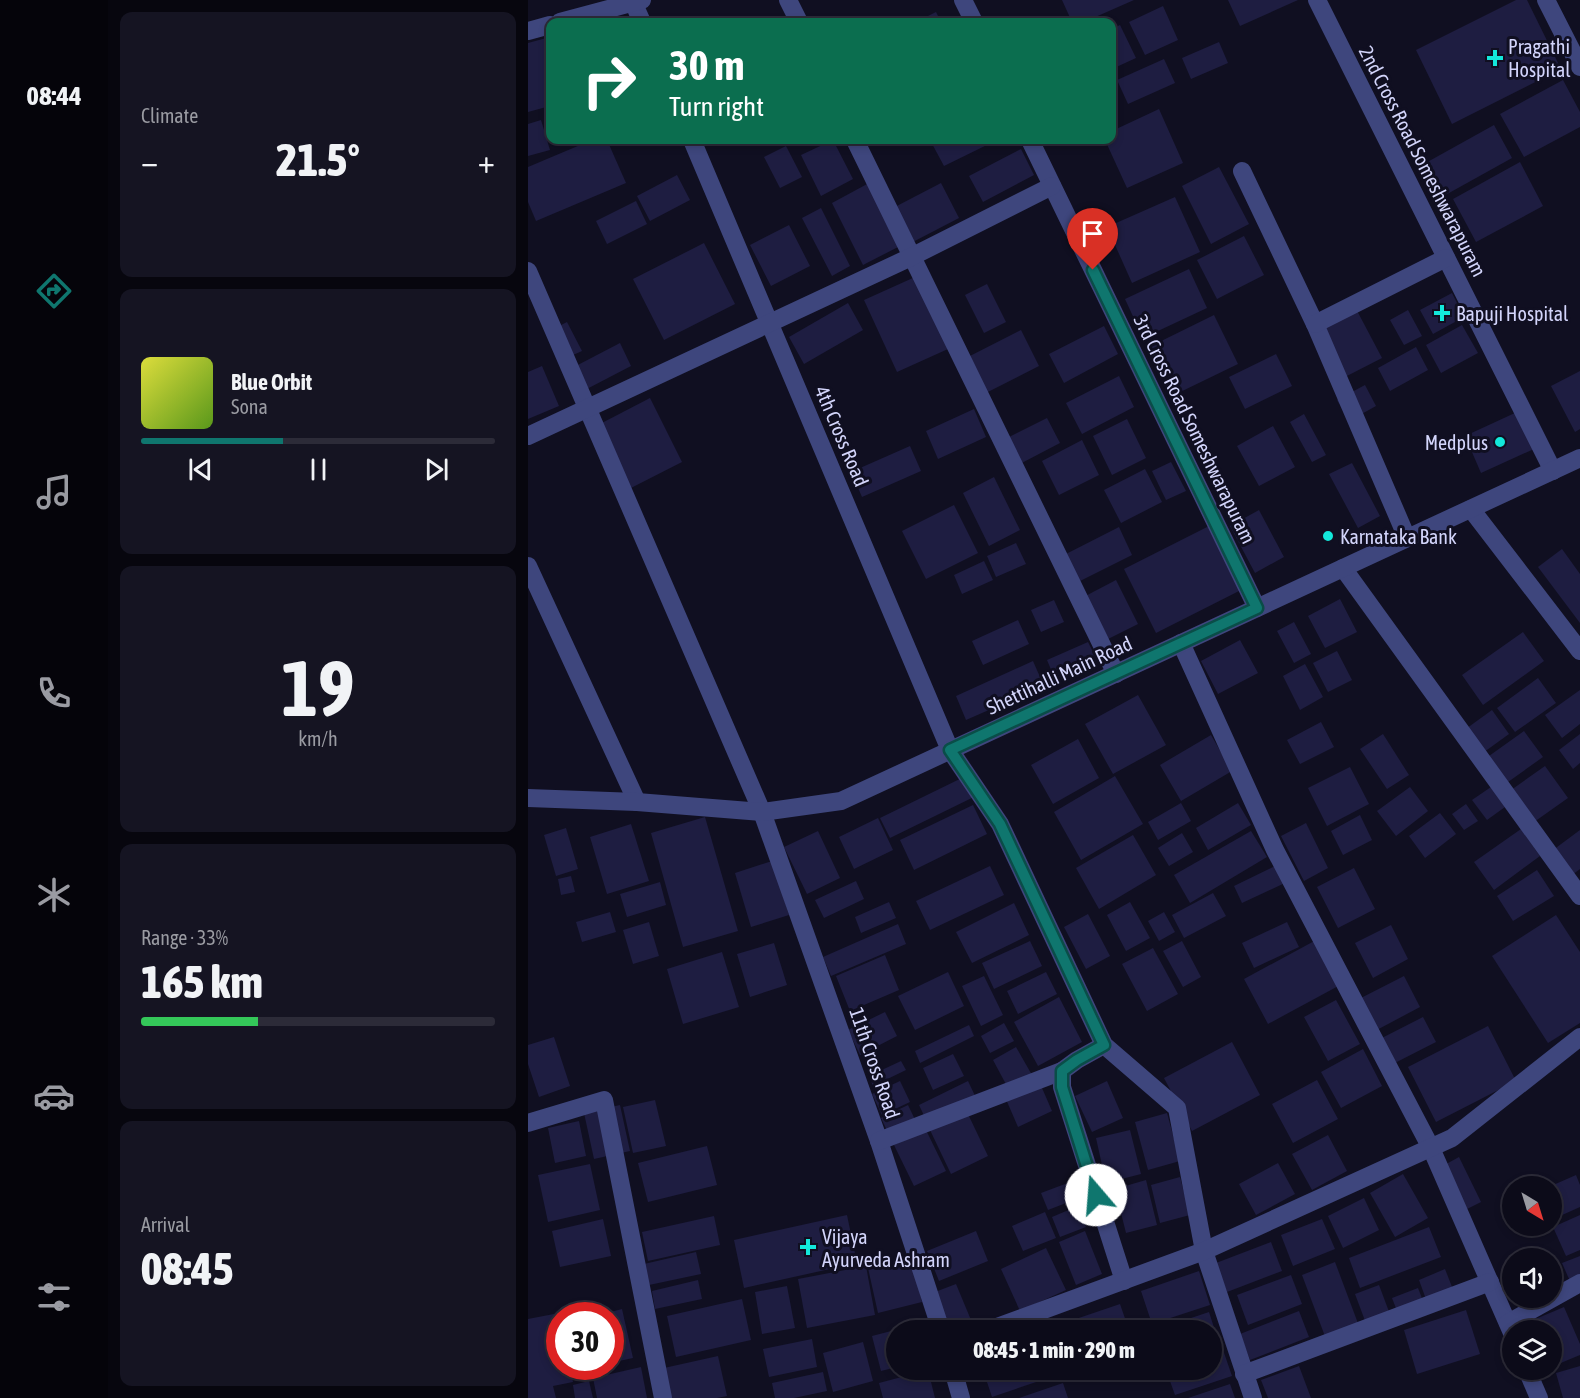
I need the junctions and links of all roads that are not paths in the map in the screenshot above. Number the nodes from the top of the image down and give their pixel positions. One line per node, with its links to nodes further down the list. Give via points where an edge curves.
1 (788, 0): 8 (street)
2 (963, 0): 9 (street)
3 (1317, 0): 19 (street, 2nd Cross Road Someshwarapuram)
4 (1546, 0): 12 (street)
5 (638, 1): 6 (street); 7 (street)
6 (575, 18)
7 (641, 18)
8 (797, 18)
9 (972, 18)
10 (546, 26): 11 (street)
11 (528, 31)
12 (1580, 67)
13 (694, 144): 21 (street, 4th Cross Road)
14 (857, 144): 18 (street)
15 (1032, 144): 17 (street, 3rd Cross Road Someshwarapuram)
16 (1242, 171): 22 (street)
17 (1052, 186): 18 (street); 31 (street, 3rd Cross Road Someshwarapuram)
18 (911, 257): 21 (street); 34 (street)
19 (1446, 258): 22 (street); 26 (street, 2nd Cross Road Someshwarapuram)
20 (528, 271): 23 (street, 11th Cross Road)
21 (770, 322): 23 (street); 35 (street, 4th Cross Road)
22 (1315, 324): 28 (street)
23 (588, 408): 24 (street); 38 (street, 11th Cross Road)
24 (528, 436)
25 (1580, 458): 26 (street, Shettihalli Main Road)
26 (1553, 471): 27 (street, Shettihalli Main Road)
27 (1471, 509): 28 (street, Shettihalli Main Road); 33 (street)
28 (1407, 538): 30 (street, Shettihalli Main Road)
29 (528, 566): 37 (street)
30 (1343, 568): 31 (street, Shettihalli Main Road); 39 (street)
31 (1257, 608): 32 (street, Shettihalli Main Road)
32 (1181, 644): 34 (street, Shettihalli Main Road); 45 (street, via 1275,850)
33 (1580, 651)
34 (1116, 674): 35 (street, Shettihalli Main Road)
35 (950, 750): 38 (street, Shettihalli Main Road, via 841,801); 41 (street, 4th Cross Road, via 1000,824)
36 (528, 798): 37 (street, Shettihalli Main Road)
37 (637, 802): 38 (street, Shettihalli Main Road)
38 (762, 812): 44 (street, 11th Cross Road)
39 (1580, 896)
40 (1580, 1037): 45 (street, via 1452,1138)
41 (1104, 1045): 42 (street); 46 (street, via 1177,1108)
42 (1062, 1071): 44 (street); 47 (street, via 1062,1087)
43 (528, 1123): 57 (street, via 604,1100)
44 (879, 1141): 50 (street, 11th Cross Road)
45 (1431, 1148): 46 (street); 48 (street)
46 (1204, 1251): 47 (street); 54 (street)
47 (1124, 1281): 51 (street)
48 (1490, 1282): 52 (street); 54 (street)
49 (1580, 1283): 53 (street)
50 (938, 1320)
51 (1017, 1320)
52 (1507, 1320)
53 (1522, 1320)
54 (1244, 1374): 59 (street)
55 (956, 1380): 58 (street)
56 (1531, 1380): 60 (street)
57 (663, 1398)
58 (961, 1398)
59 (1252, 1398)
60 (1539, 1398)

